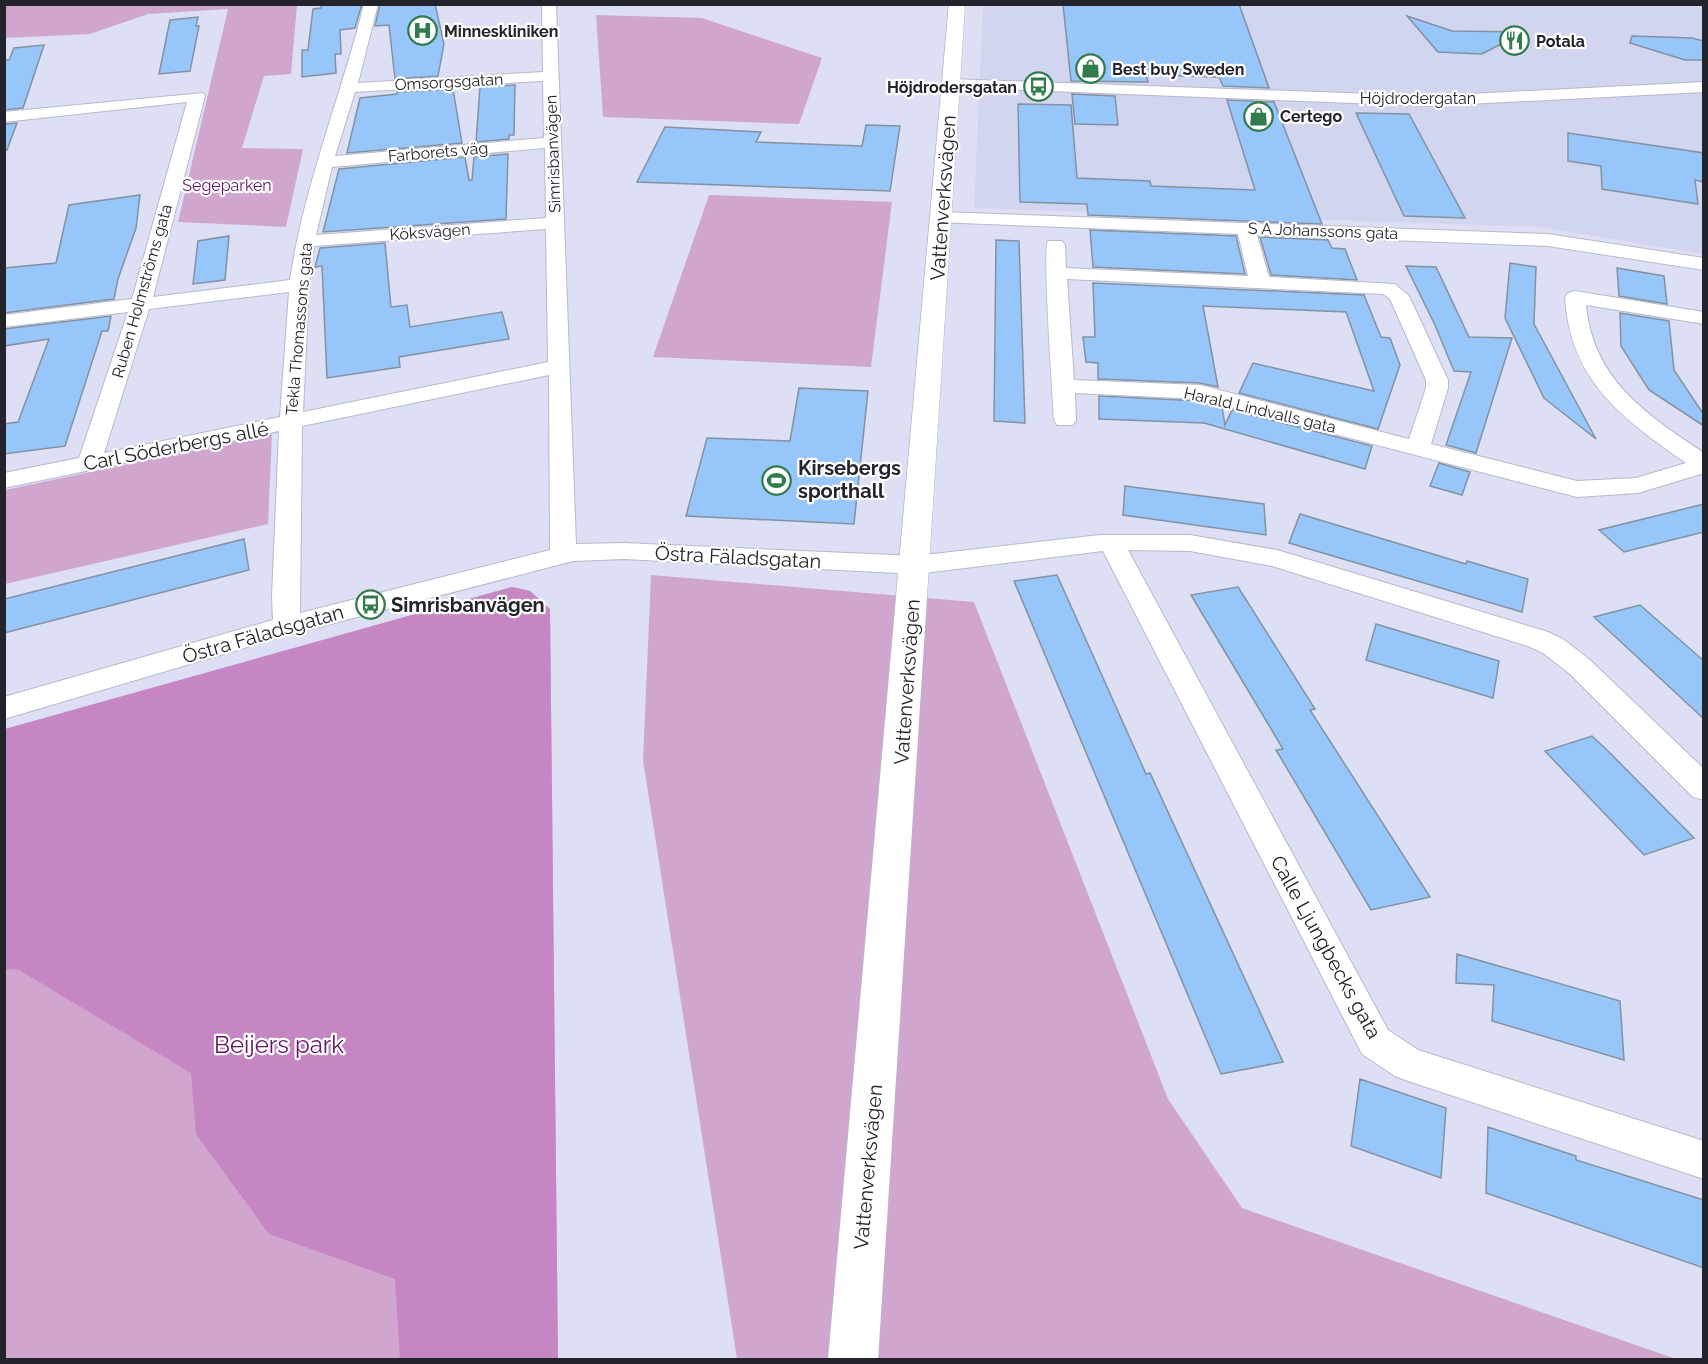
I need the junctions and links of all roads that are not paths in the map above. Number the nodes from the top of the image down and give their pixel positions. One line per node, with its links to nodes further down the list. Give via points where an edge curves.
1 (371, 4): 7 (street, Tekla Thomassons gata)
2 (549, 4): 4 (street, Simrisbanvägen)
3 (957, 4): 5 (street, Vattenverksvägen)
4 (550, 76): 7 (street, Omsorgsgatan); 9 (street, Simrisbanvägen)
5 (951, 84): 6 (street, Höjdrodergatan, via 1429,101); 11 (street, Vattenverksvägen)
6 (1704, 87)
7 (348, 88): 10 (street, Tekla Thomassons gata)
8 (4, 117): 20 (street, Ruben Holmströms gata, via 197,96)
9 (553, 142): 10 (street, Farborets väg); 12 (street, Simrisbanvägen)
10 (324, 162): 14 (street, Tekla Thomassons gata)
11 (942, 218): 13 (street, S A Johanssons gata); 33 (street, Vattenverksvägen)
12 (555, 223): 14 (street, Köksvägen); 23 (street, Simrisbanvägen)
13 (1246, 228): 16 (street, S A Johanssons gata, via 1548,240); 18 (street)
14 (305, 241): 19 (street, Tekla Thomassons gata)
15 (1054, 245): 17 (street)
16 (1704, 264)
17 (1056, 273): 18 (street); 24 (street)
18 (1260, 282): 27 (street, via 1379,286 1399,296 1437,380)
19 (299, 285): 20 (street); 26 (street, Tekla Thomassons gata)
20 (141, 303): 22 (street); 28 (street, Ruben Holmströms gata)
21 (1704, 318): 29 (street, via 1575,297 1581,339 1601,378 1630,413)
22 (4, 321)
23 (559, 366): 26 (street, Carl Söderbergs allé); 32 (street, Simrisbanvägen)
24 (1064, 386): 25 (street); 27 (street, Harald Lindvalls gata, via 1200,392)
25 (1065, 420)
26 (291, 423): 28 (street, Carl Söderbergs allé); 34 (street, Tekla Thomassons gata)
27 (1418, 448): 29 (street, Harald Lindvalls gata, via 1577,489 1638,485)
28 (89, 464): 30 (street, Carl Söderbergs allé)
29 (1704, 464)
30 (4, 480)
31 (1112, 543): 33 (street, via 963,564); 36 (street, via 1177,542 1261,555 1538,639 1580,667); 37 (street, Calle Ljungbecks gata, via 1375,1042 1408,1064)
32 (562, 554): 33 (street, Östra Fäladsgatan, via 624,551); 34 (street, Östra Fäladsgatan)
33 (916, 565): 38 (street, Vattenverksvägen)
34 (287, 626): 35 (street, Östra Fäladsgatan)
35 (4, 708)
36 (1704, 788)
37 (1704, 1160)
38 (853, 1359)

